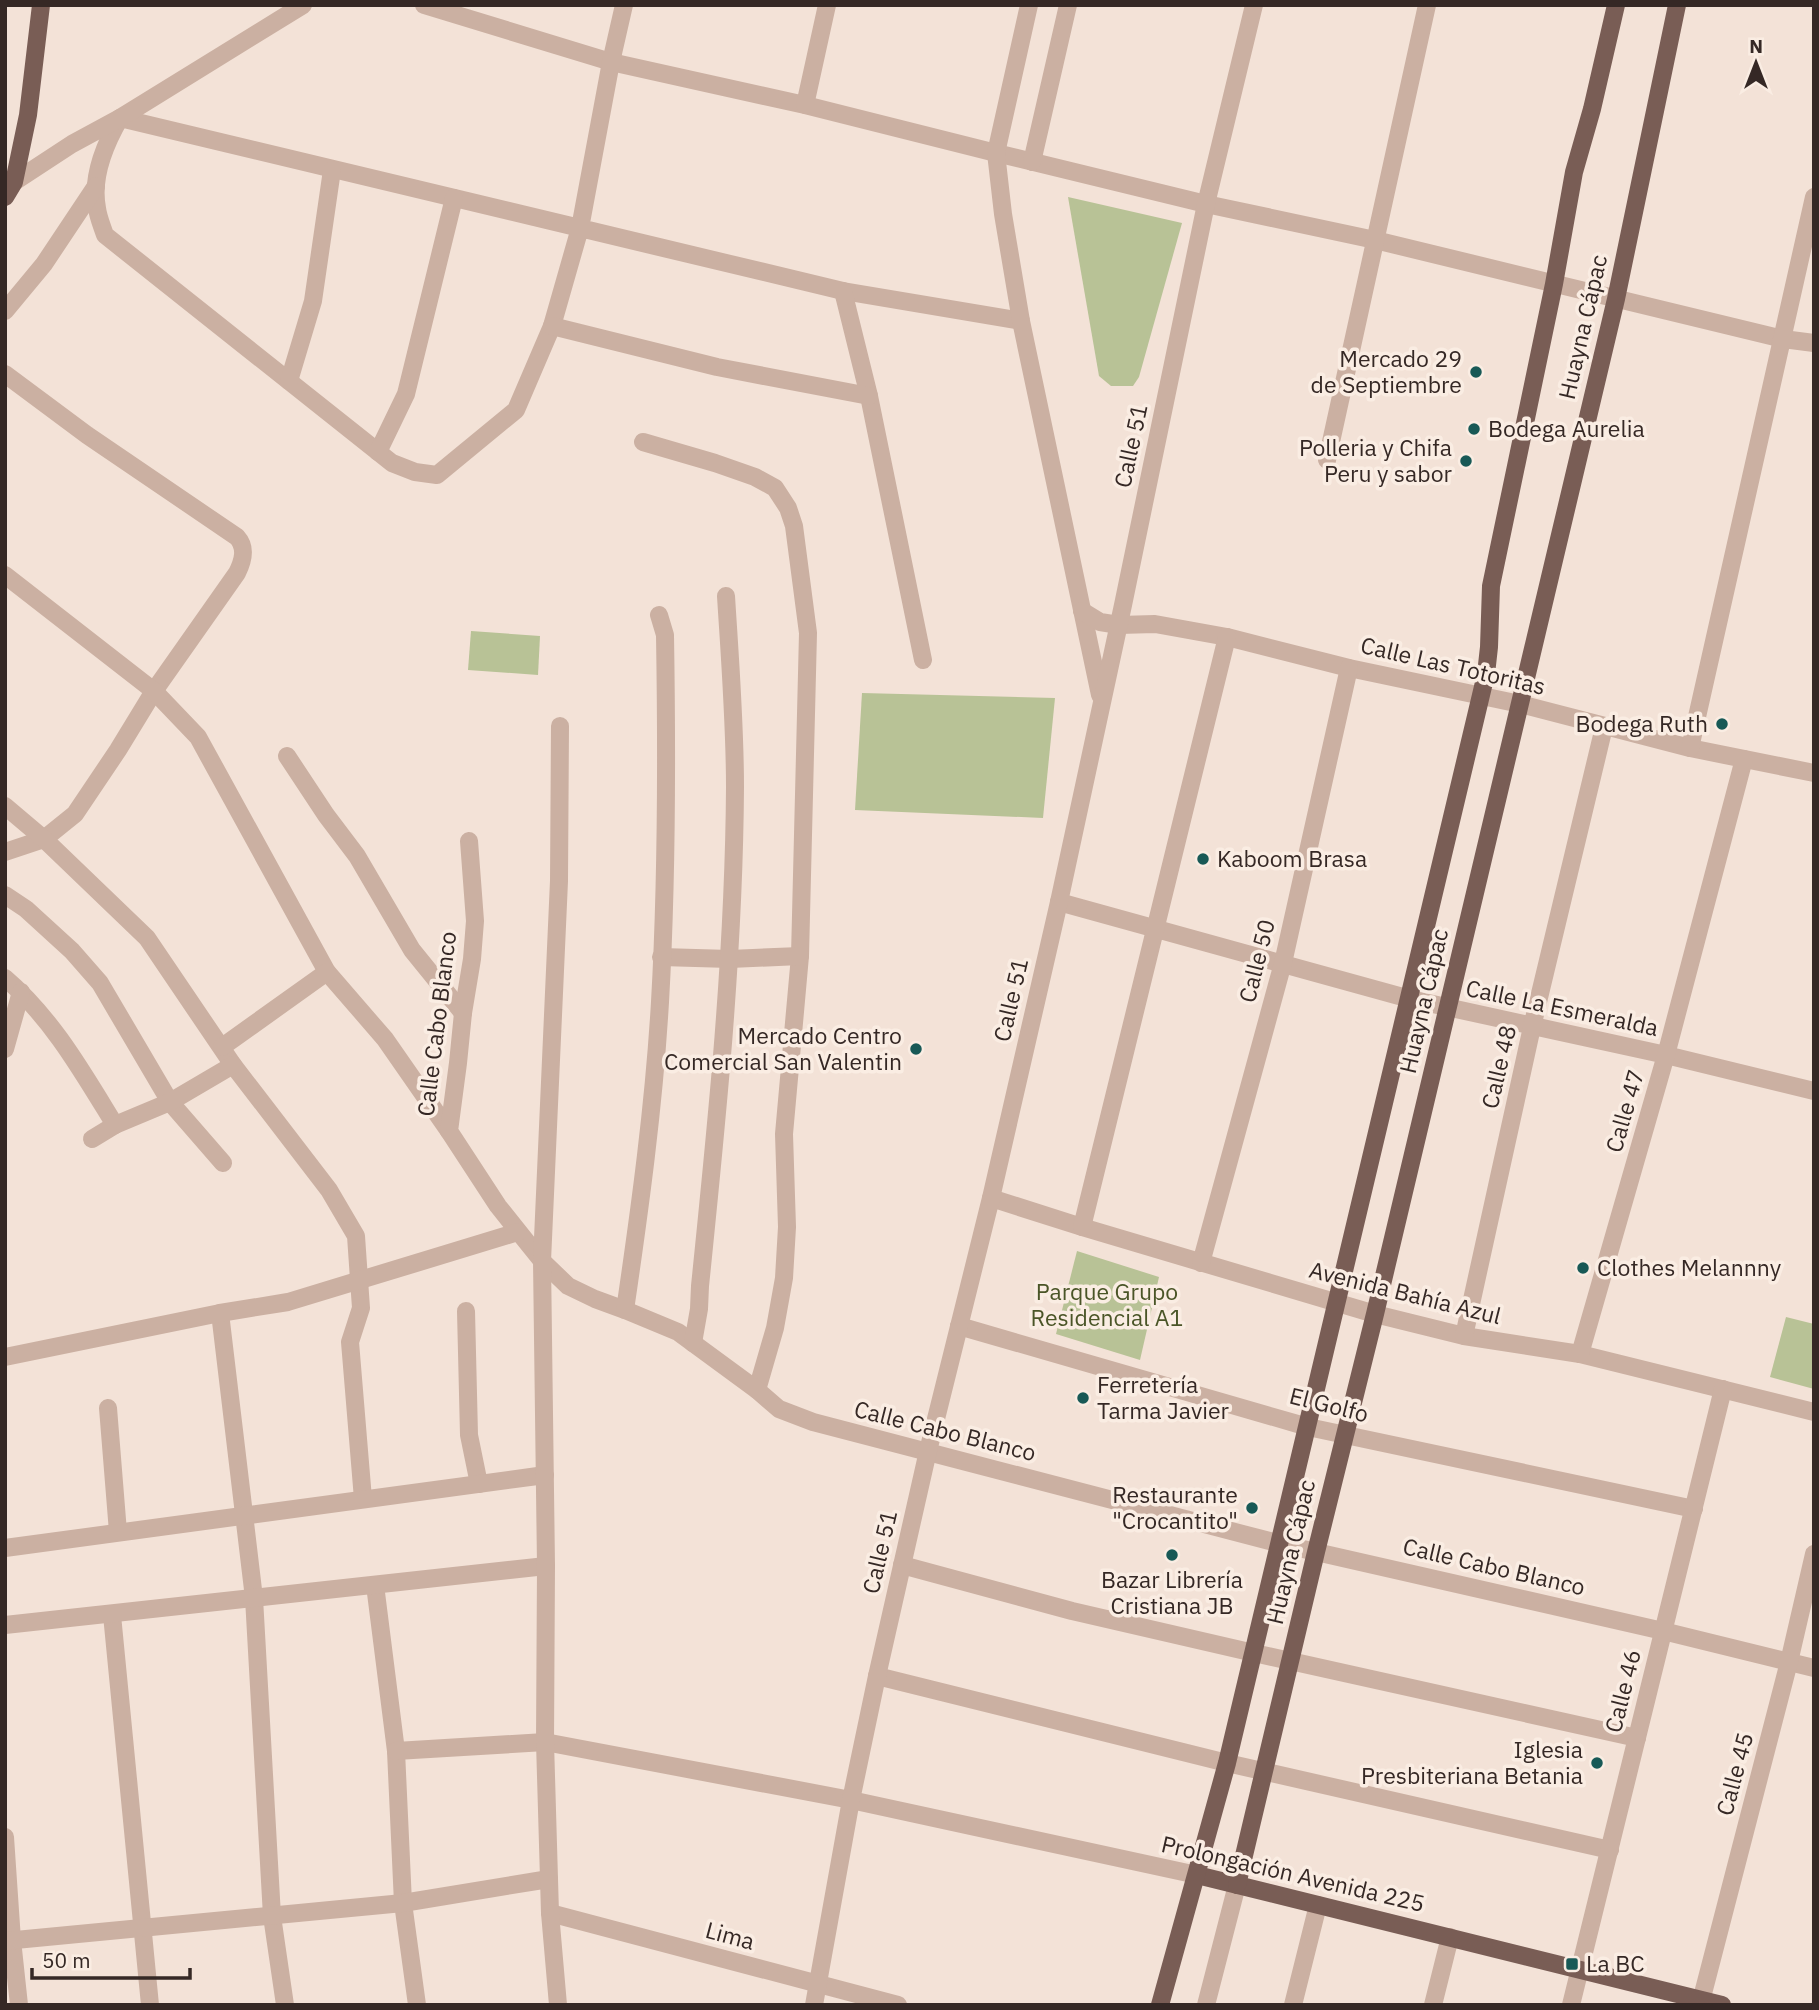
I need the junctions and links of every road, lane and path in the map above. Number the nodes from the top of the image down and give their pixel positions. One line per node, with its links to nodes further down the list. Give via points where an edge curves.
1 (41, 5): 19 (main road, via 28,115)
2 (303, 5): 14 (street)
3 (424, 5): 12 (street)
4 (624, 5): 12 (street)
5 (827, 5): 13 (street)
6 (1029, 5): 15 (street)
7 (1068, 5): 16 (street)
8 (1254, 5): 22 (street, Calle 51)
9 (1427, 5): 24 (street)
10 (1616, 5): 25 (main road, Huayna Cápac, via 1574,172)
11 (1677, 5): 27 (main road, Huayna Cápac)
12 (611, 62): 13 (street); 23 (street)
13 (805, 104): 15 (street)
14 (120, 118): 17 (street); 18 (street, via 108,140); 19 (street, via 72,144)
15 (996, 153): 16 (street); 29 (street)
16 (1032, 162): 22 (street)
17 (332, 170): 21 (street); 34 (street, via 313,302)
18 (96, 186): 28 (street, via 44,264); 34 (street, via 105,235)
19 (10, 189)
20 (1814, 197): 31 (street)
21 (454, 198): 23 (street); 37 (street, via 406,394)
22 (1206, 204): 24 (street); 43 (street, Calle 51)
23 (580, 228): 26 (street); 30 (street)
24 (1375, 240): 25 (street); 38 (street)
25 (1554, 284): 27 (street); 48 (main road, Huayna Cápac, via 1491,586 1489,647)
26 (843, 291): 29 (street); 35 (street)
27 (1616, 299): 31 (street); 50 (main road, Huayna Cápac)
28 (5, 311)
29 (1021, 321): 41 (street)
30 (552, 326): 35 (street, via 717,367); 37 (street, via 516,410 437,475 391,463)
31 (1783, 338): 32 (street); 53 (street)
32 (1814, 343)
33 (5, 374): 47 (street, via 242,542 237,573)
34 (289, 381): 37 (street)
35 (869, 396): 45 (street)
36 (643, 442): 64 (street, via 715,463 775,488 794,526 808,633)
37 (378, 452)
38 (1327, 460)
39 (5, 575): 47 (street)
40 (726, 596): 66 (street, via 735,787)
41 (1082, 611): 43 (street, Calle Las Totoritas); 49 (street)
42 (659, 614): 65 (street, via 665,635 667,796)
43 (1119, 625): 44 (street, Calle Las Totoritas, via 1155,624); 49 (street, Calle 51)
44 (1227, 637): 46 (street, Calle Las Totoritas); 63 (street)
45 (923, 660)
46 (1349, 668): 48 (street, Calle Las Totoritas); 67 (street, Calle 50)
47 (154, 691): 58 (street, via 75,814); 68 (street, via 198,737)
48 (1481, 696): 50 (street, Calle Las Totoritas); 71 (main road, Huayna Cápac)
49 (1102, 703): 62 (street, Calle 51)
50 (1520, 704): 52 (street, Calle Las Totoritas); 72 (main road, Huayna Cápac)
51 (560, 726): 88 (street, via 559,881)
52 (1604, 727): 53 (street, Calle Las Totoritas); 74 (street, Calle 48)
53 (1690, 748): 55 (street, Calle Las Totoritas)
54 (288, 756): 73 (street, via 357,856 412,950)
55 (1744, 759): 56 (street, Calle Las Totoritas); 77 (street, Calle 47)
56 (1814, 774)
57 (5, 806): 58 (street)
58 (44, 839): 60 (street); 75 (street, via 147,938)
59 (469, 841): 73 (street, Calle Cabo Blanco, via 475,920)
60 (5, 852)
61 (5, 895): 80 (street, via 72,951 100,983)
62 (1059, 902): 63 (street, Calle La Esmeralda); 85 (street, Calle 51)
63 (1156, 929): 67 (street, Calle La Esmeralda); 86 (street)
64 (800, 956): 66 (street); 102 (street, via 784,1134 788,1227 784,1278)
65 (661, 957): 66 (street); 92 (street, via 654,1085)
66 (730, 959): 98 (street)
67 (1283, 963): 71 (street, Calle La Esmeralda); 89 (street, Calle 50)
68 (327, 972): 75 (street); 82 (street, via 385,1040)
69 (5, 978): 70 (street)
70 (22, 992): 76 (street); 81 (street, via 66,1046)
71 (1410, 999): 72 (street, Calle La Esmeralda); 91 (main road, Huayna Cápac)
72 (1448, 1008): 74 (street, Calle La Esmeralda); 95 (main road, Huayna Cápac)
73 (463, 1013): 82 (street, Calle Cabo Blanco)
74 (1532, 1027): 77 (street, Calle La Esmeralda); 97 (street, Calle 48)
75 (222, 1047): 78 (street)
76 (5, 1049)
77 (1666, 1055): 79 (street, Calle La Esmeralda); 99 (street, Calle 47)
78 (233, 1065): 80 (street); 90 (street, via 329,1190 356,1236)
79 (1814, 1091)
80 (170, 1102): 81 (street); 84 (street)
81 (115, 1125): 83 (street)
82 (449, 1131): 87 (street, Calle Cabo Blanco)
83 (92, 1139)
84 (223, 1163)
85 (991, 1198): 86 (street, Avenida Bahía Azul); 96 (street, Calle 51)
86 (1082, 1227): 89 (street, Avenida Bahía Azul)
87 (518, 1231): 88 (street, Calle Cabo Blanco); 90 (street)
88 (542, 1261): 92 (street, Calle Cabo Blanco, via 568,1286); 108 (street)
89 (1201, 1263): 91 (street, Avenida Bahía Azul)
90 (359, 1280): 94 (street, via 288,1302); 110 (street, via 361,1308 350,1342)
91 (1335, 1304): 95 (street, Avenida Bahía Azul); 105 (main road, Huayna Cápac)
92 (625, 1310): 98 (street, Calle Cabo Blanco)
93 (466, 1311): 109 (street, via 469,1436)
94 (220, 1313): 100 (street); 112 (street)
95 (1375, 1314): 97 (street, Avenida Bahía Azul); 106 (main road, Huayna Cápac)
96 (959, 1326): 105 (street, El Golfo); 107 (street, Calle 51)
97 (1464, 1336): 99 (street, Avenida Bahía Azul)
98 (693, 1343): 102 (street, Calle Cabo Blanco)
99 (1580, 1354): 101 (street, Avenida Bahía Azul)
100 (5, 1357)
101 (1723, 1389): 104 (street, Avenida Bahía Azul); 111 (street, Calle 46)
102 (757, 1390): 107 (street, Calle Cabo Blanco, via 779,1409 813,1422)
103 (108, 1408): 113 (street)
104 (1814, 1412)
105 (1308, 1427): 106 (street, El Golfo); 114 (main road, Huayna Cápac)
106 (1344, 1434): 111 (street, El Golfo); 116 (main road, Huayna Cápac)
107 (928, 1451): 114 (street, Calle Cabo Blanco); 118 (street, Calle 51)
108 (545, 1475): 109 (street); 119 (street)
109 (479, 1484): 110 (street)
110 (363, 1499): 112 (street)
111 (1694, 1509): 124 (street, Calle 46)
112 (244, 1516): 113 (street); 121 (street)
113 (118, 1532): 115 (street)
114 (1280, 1544): 116 (street, Calle Cabo Blanco); 125 (main road, Huayna Cápac)
115 (5, 1548)
116 (1316, 1552): 124 (street, Calle Cabo Blanco); 126 (main road, Huayna Cápac)
117 (1814, 1554): 127 (street, Calle 45)
118 (902, 1565): 125 (street); 129 (street, Calle 51)
119 (546, 1566): 120 (street); 131 (street)
120 (375, 1585): 121 (street); 132 (street)
121 (254, 1598): 122 (street); 144 (street)
122 (112, 1615): 123 (street); 145 (street)
123 (5, 1625)
124 (1663, 1631): 127 (street, Calle Cabo Blanco); 130 (street, Calle 46)
125 (1254, 1653): 126 (street); 133 (main road, Huayna Cápac)
126 (1290, 1661): 130 (street); 134 (main road, Huayna Cápac)
127 (1789, 1662): 128 (street, Calle Cabo Blanco); 150 (street, Calle 45)
128 (1814, 1668)
129 (877, 1676): 133 (street); 135 (street, Calle 51)
130 (1637, 1738): 137 (street, Calle 46)
131 (544, 1742): 132 (street, Prolongación Avenida 225); 135 (street, Prolongación Avenida 225); 139 (street)
132 (396, 1751): 141 (street)
133 (1227, 1763): 134 (street); 138 (main road, Huayna Cápac)
134 (1264, 1770): 137 (street); 140 (main road, Huayna Cápac)
135 (851, 1800): 138 (street, Prolongación Avenida 225); 149 (street, Calle 51)
136 (5, 1837): 147 (street)
137 (1610, 1850): 148 (street, Calle 46)
138 (1197, 1875): 140 (main road, Prolongación Avenida 225); 158 (main road, Huayna Cápac)
139 (549, 1879): 141 (street); 143 (street)
140 (1237, 1885): 142 (main road, Prolongación Avenida 225); 159 (street, Huayna Cápac)
141 (403, 1903): 144 (street); 154 (street)
142 (1318, 1905): 146 (main road, Prolongación Avenida 225); 160 (street)
143 (550, 1913): 149 (street, Lima); 155 (street)
144 (272, 1916): 145 (street); 153 (street)
145 (143, 1928): 147 (street); 152 (street)
146 (1450, 1937): 148 (main road, Prolongación Avenida 225); 161 (street)
147 (9, 1940): 151 (street)
148 (1580, 1970): 150 (main road, Prolongación Avenida 225); 162 (street, Calle 46)
149 (818, 1984): 156 (street, Calle 51); 157 (street, Lima)
150 (1701, 2002): 163 (main road, Prolongación Avenida 225)
151 (19, 2005)
152 (150, 2005)
153 (285, 2005)
154 (417, 2005)
155 (558, 2005)
156 (814, 2005)
157 (898, 2005)
158 (1160, 2005)
159 (1206, 2005)
160 (1293, 2005)
161 (1433, 2005)
162 (1571, 2005)
163 (1722, 2005)

